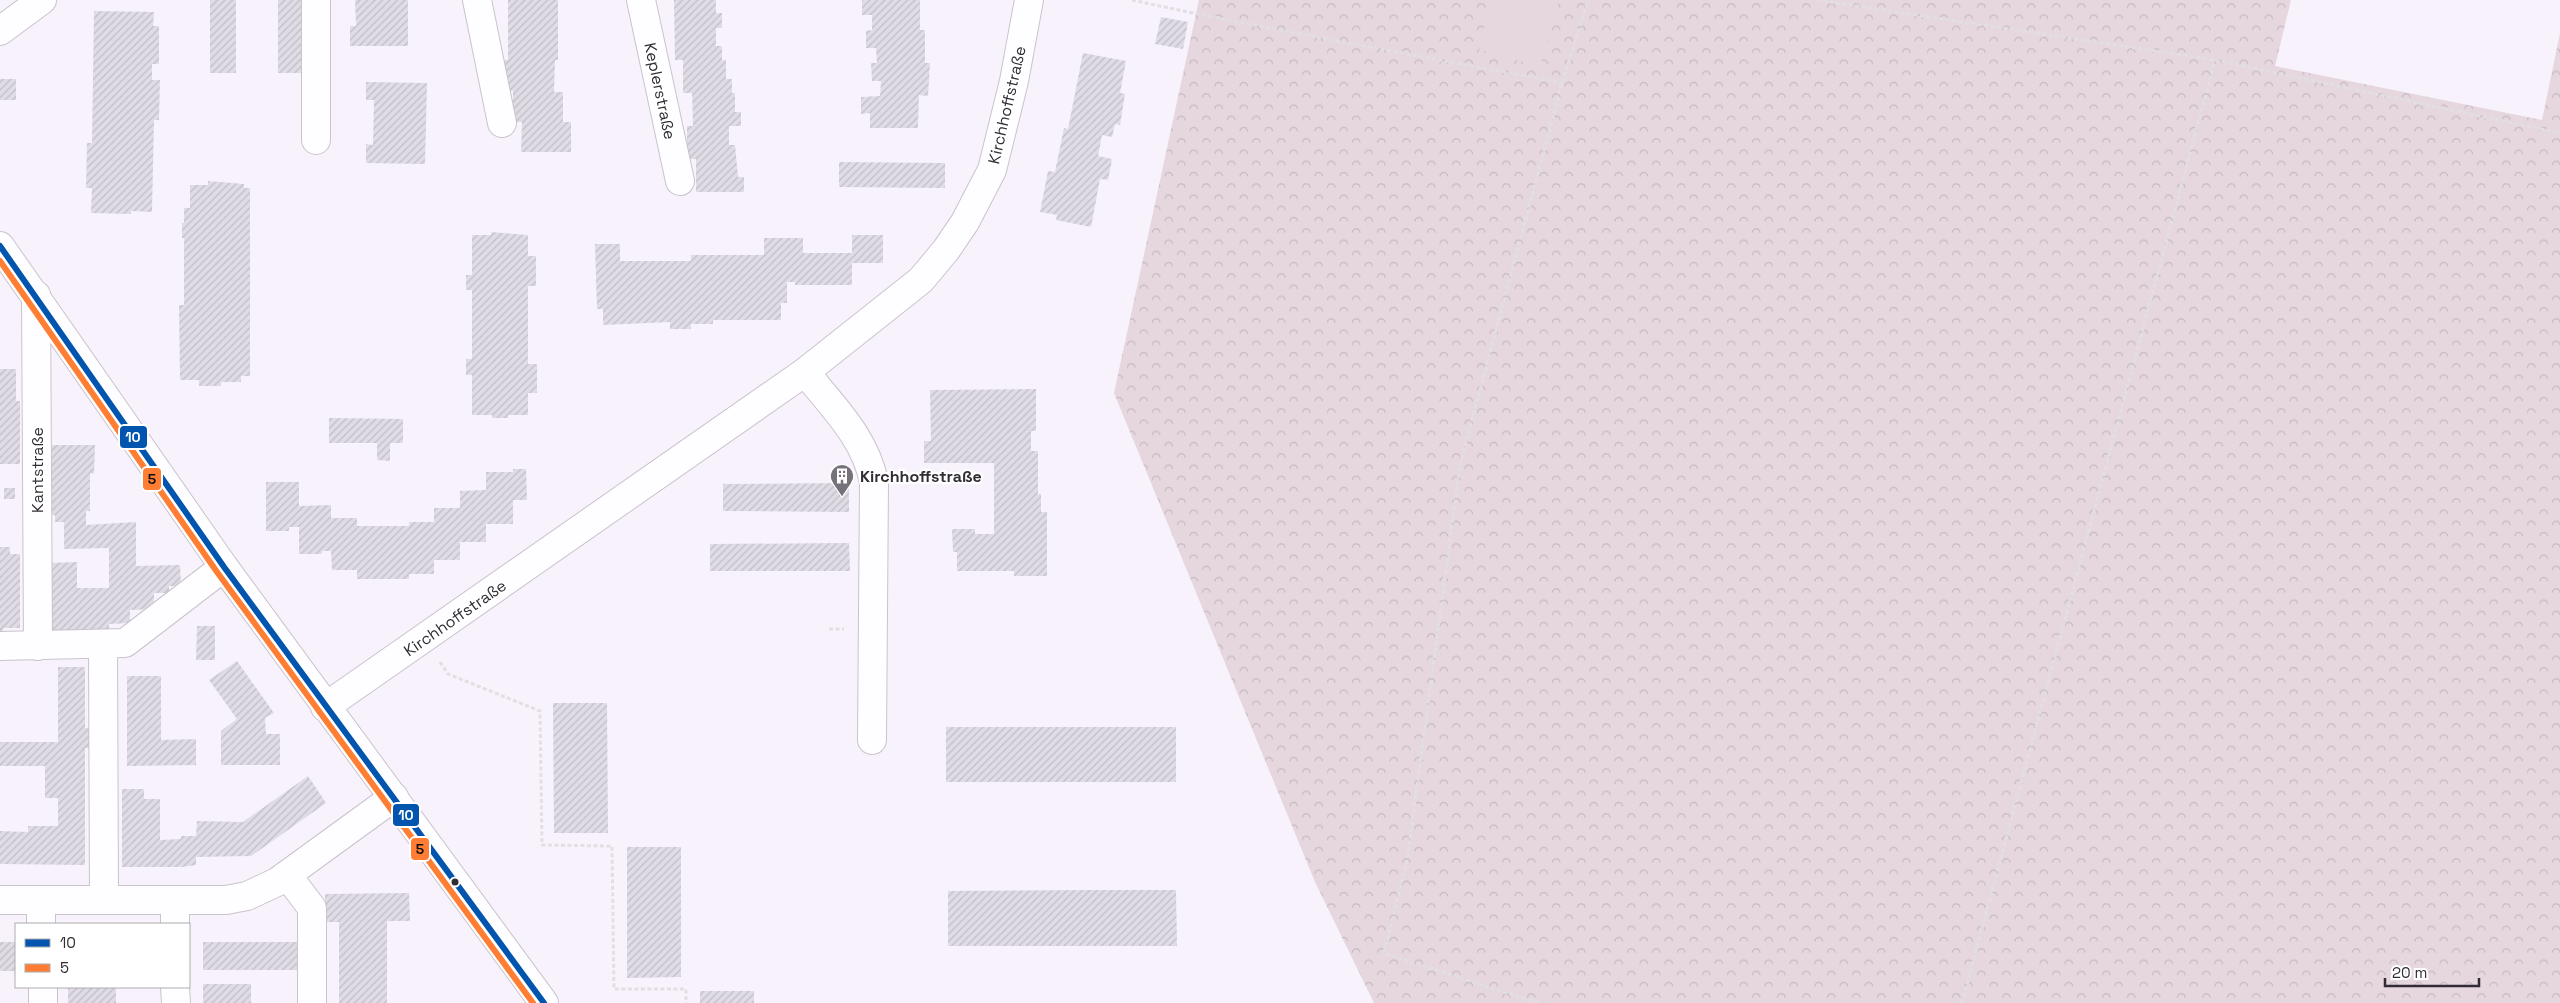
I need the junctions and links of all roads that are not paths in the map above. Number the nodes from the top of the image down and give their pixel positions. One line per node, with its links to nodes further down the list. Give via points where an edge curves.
1 (42, 0): 6 (street)
2 (316, 0): 8 (street)
3 (477, 0): 7 (street)
4 (641, 0): 9 (street, Keplerstraße)
5 (1029, 0): 12 (street, Kirchhoffstraße, via 1014,81 992,170 965,222 921,280)
6 (0, 31)
7 (502, 123)
8 (316, 140)
9 (680, 181)
10 (0, 246): 11 (street)
11 (36, 295): 13 (street); 16 (street, Kantstraße)
12 (805, 372): 17 (street, Kirchhoffstraße); 18 (street, via 860,443 871,466 874,482)
13 (224, 567): 14 (street, via 125,643); 17 (street)
14 (103, 645): 16 (street); 22 (street)
15 (0, 646): 16 (street)
16 (38, 646)
17 (325, 707): 19 (street)
18 (872, 740)
19 (394, 797): 20 (street); 30 (street)
20 (287, 875): 24 (street, via 262,891 247,896); 29 (street, via 312,908)
21 (0, 900): 23 (street)
22 (104, 900): 23 (street); 24 (street)
23 (41, 912)
24 (175, 912)
25 (43, 988): 27 (street)
26 (176, 988): 28 (street)
27 (43, 1003)
28 (176, 1003)
29 (312, 1003)
30 (544, 1003)

